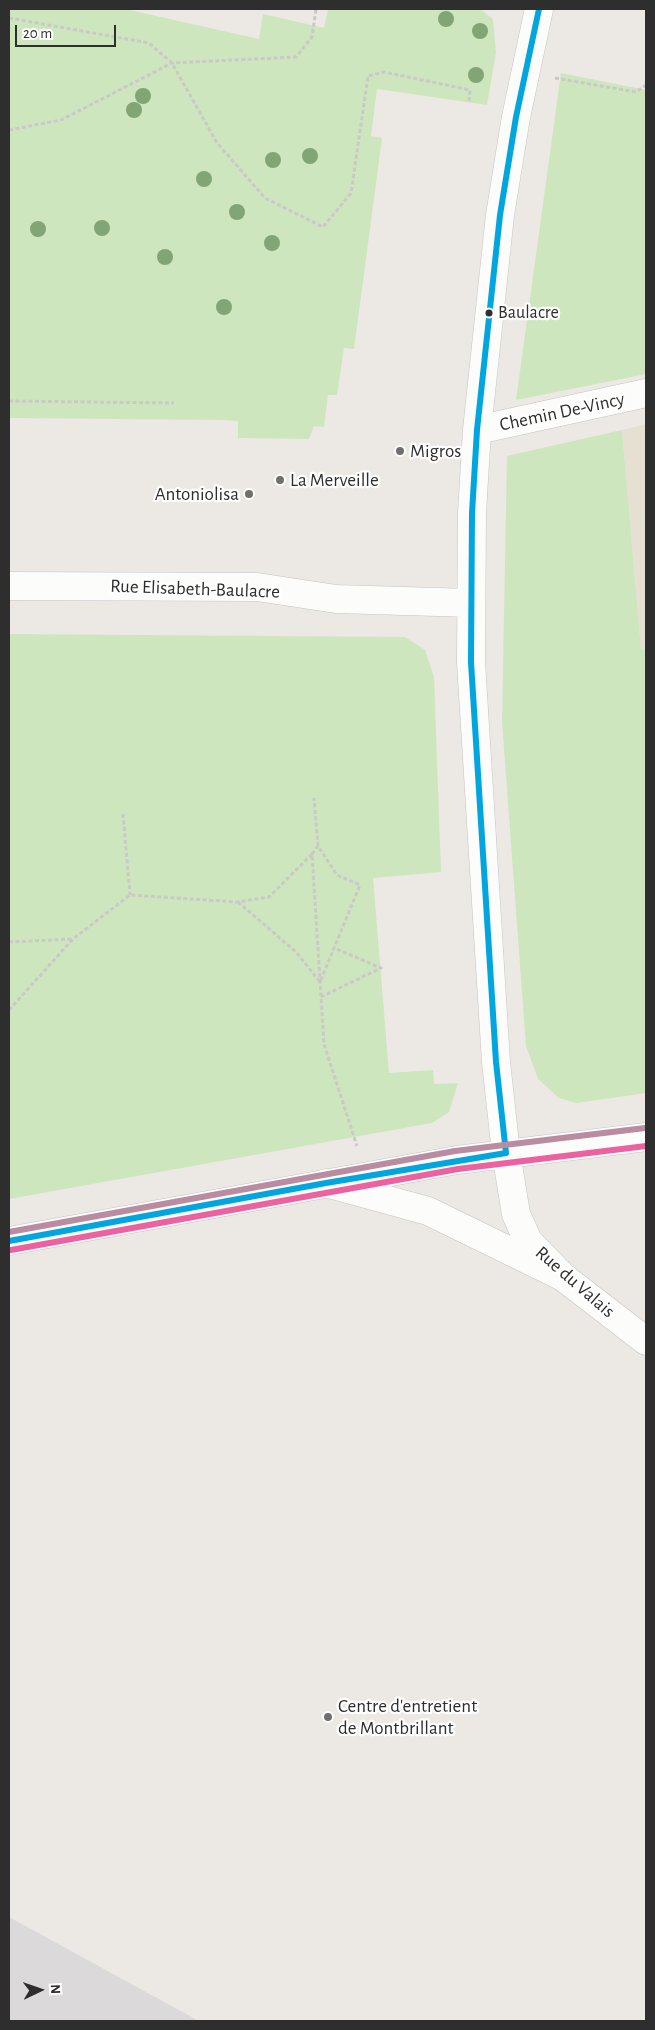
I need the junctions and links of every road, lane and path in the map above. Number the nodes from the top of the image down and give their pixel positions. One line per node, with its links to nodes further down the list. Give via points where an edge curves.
1 (316, 9): 4 (path, via 312,37 296,57)
2 (539, 9): 12 (street, Rue du Valais, via 516,117 500,215)
3 (9, 18): 4 (path, via 149,43)
4 (172, 63): 7 (path, via 217,143 265,198 323,226 352,193 368,76 384,72 470,90); 8 (path, via 61,120)
5 (553, 78): 6 (path, via 636,92)
6 (646, 85)
7 (469, 102)
8 (9, 130)
9 (646, 393): 12 (street, Chemin De-Vincy)
10 (9, 401): 11 (path)
11 (174, 403)
12 (477, 430): 14 (street, Rue du Valais)
13 (9, 586): 14 (street, Rue Elisabeth-Baulacre, via 257,587 336,599)
14 (471, 603): 29 (street, Rue du Valais, via 472,672 493,1013)
15 (314, 798): 17 (path)
16 (123, 814): 19 (path)
17 (318, 846): 18 (path); 23 (path, via 337,874 360,885)
18 (312, 854): 20 (path, via 269,897); 24 (path)
19 (130, 895): 20 (path); 21 (path)
20 (238, 902): 24 (path, via 296,952)
21 (72, 939): 22 (path); 26 (path)
22 (9, 942)
23 (334, 948): 24 (path); 25 (path, via 381,968)
24 (320, 982): 25 (path)
25 (321, 997): 28 (path, via 324,1044)
26 (9, 1010)
27 (646, 1137): 29 (street)
28 (357, 1146)
29 (506, 1153): 30 (street); 32 (street, Rue du Valais, via 516,1214 528,1241)
30 (326, 1183): 31 (street); 32 (street, via 428,1211)
31 (9, 1241)
32 (563, 1277): 33 (street, Rue du Valais)
33 (646, 1341)

